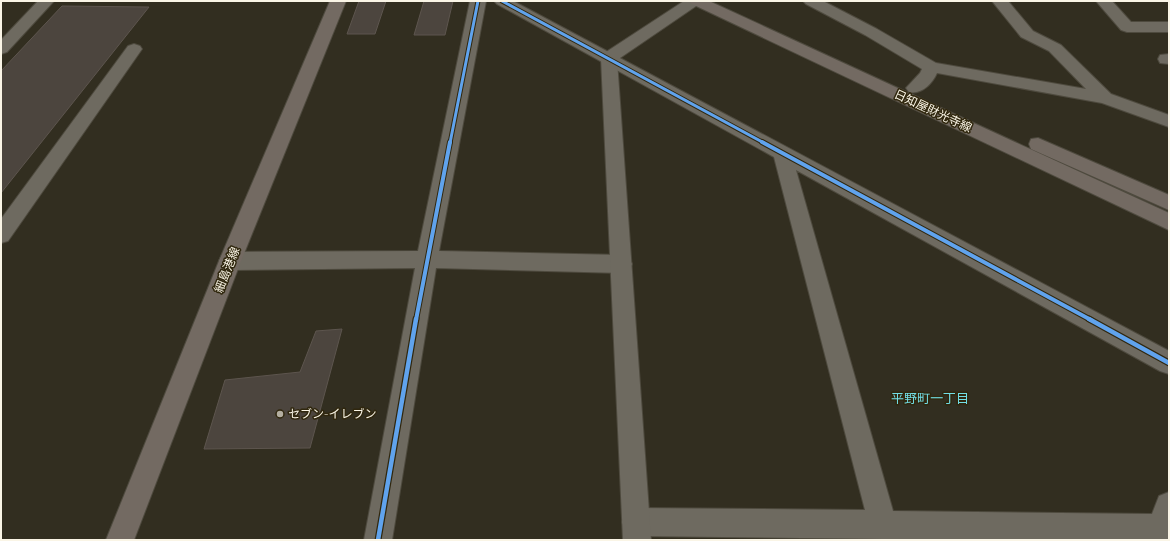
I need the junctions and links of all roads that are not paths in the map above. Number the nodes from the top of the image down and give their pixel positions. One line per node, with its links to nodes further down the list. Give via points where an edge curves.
1 (46, 1): 12 (street)
2 (338, 1): 24 (main road, 細島港線)
3 (478, 1): 23 (street)
4 (502, 1): 14 (street)
5 (694, 1): 14 (street)
6 (697, 1): 21 (main road, 日知屋財光寺線)
7 (724, 1): 16 (main road, 日知屋財光寺線)
8 (811, 1): 15 (street)
9 (1000, 1): 17 (street, via 1027,34 1055,48)
10 (1104, 1): 11 (street, via 1127,27)
11 (1169, 27)
12 (1, 49)
13 (134, 49): 22 (street)
14 (609, 58): 19 (street); 25 (street)
15 (931, 67): 16 (street, via 928,75); 17 (street)
16 (915, 88): 20 (main road, 日知屋財光寺線)
17 (1105, 98): 18 (street)
18 (1169, 122)
19 (782, 152): 26 (street); 27 (street)
20 (1169, 203)
21 (1169, 222)
22 (1, 235)
23 (427, 259): 24 (street); 25 (street); 31 (street)
24 (230, 261): 30 (main road, 細島港線)
25 (621, 264): 29 (street)
26 (1169, 364)
27 (883, 524): 28 (street); 29 (street)
28 (1166, 525)
29 (636, 531)
30 (120, 540)
31 (378, 540)

